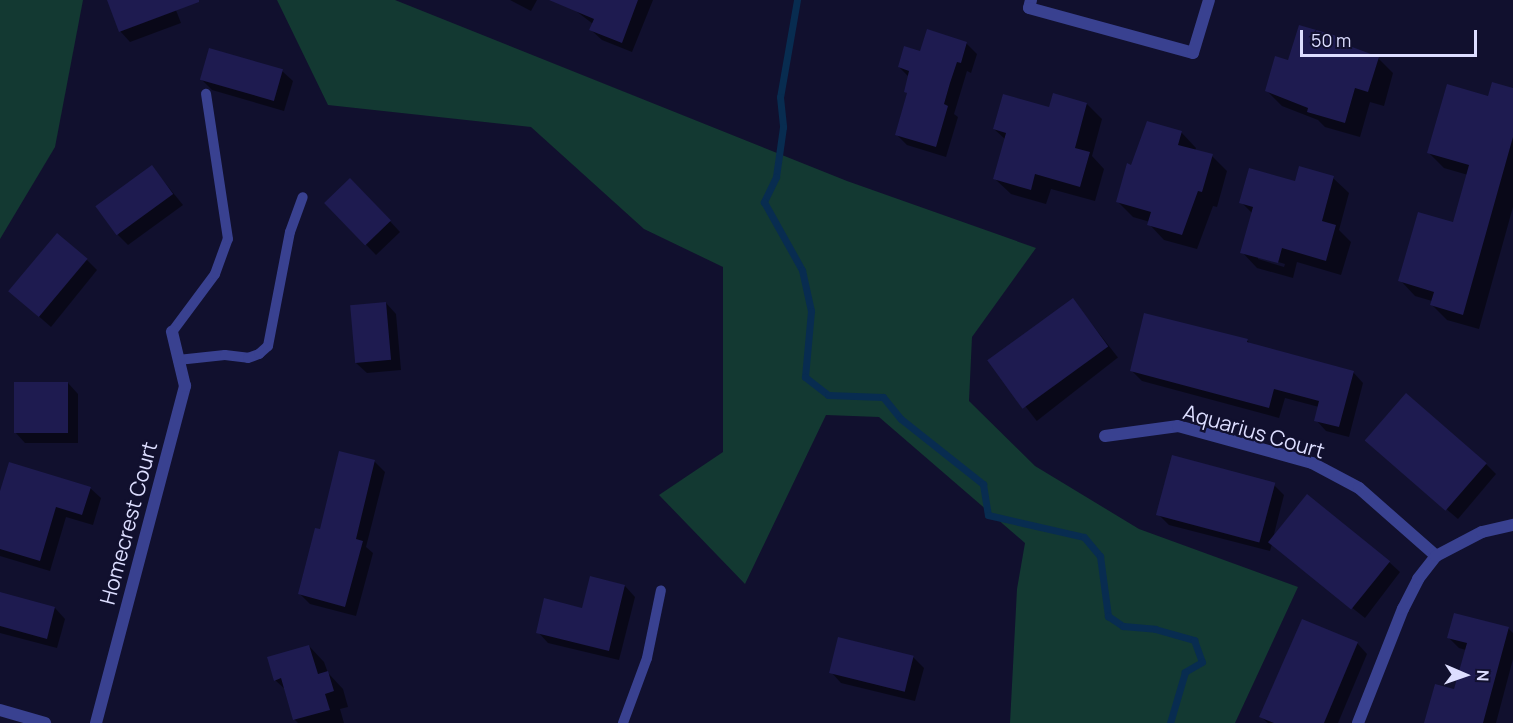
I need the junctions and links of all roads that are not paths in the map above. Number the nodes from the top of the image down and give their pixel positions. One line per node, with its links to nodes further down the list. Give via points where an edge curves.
1 (1031, 0): 2 (street, via 1029,8 1193,53)
2 (1209, 0)
3 (206, 94): 5 (lane, via 228,239 215,274)
4 (303, 197): 6 (lane, via 290,232 267,346 248,358 225,355)
5 (172, 332): 6 (street, Homecrest Court)
6 (178, 360): 13 (street, Homecrest Court, via 185,386)
7 (1105, 436): 9 (street, Aquarius Court, via 1178,426 1312,463 1359,488)
8 (1513, 525): 9 (street, via 1482,532)
9 (1436, 556): 15 (street, via 1418,579 1403,609)
10 (661, 590): 14 (lane, via 647,658)
11 (0, 710): 12 (street)
12 (45, 723)
13 (96, 723)
14 (623, 723)
15 (1358, 723)

